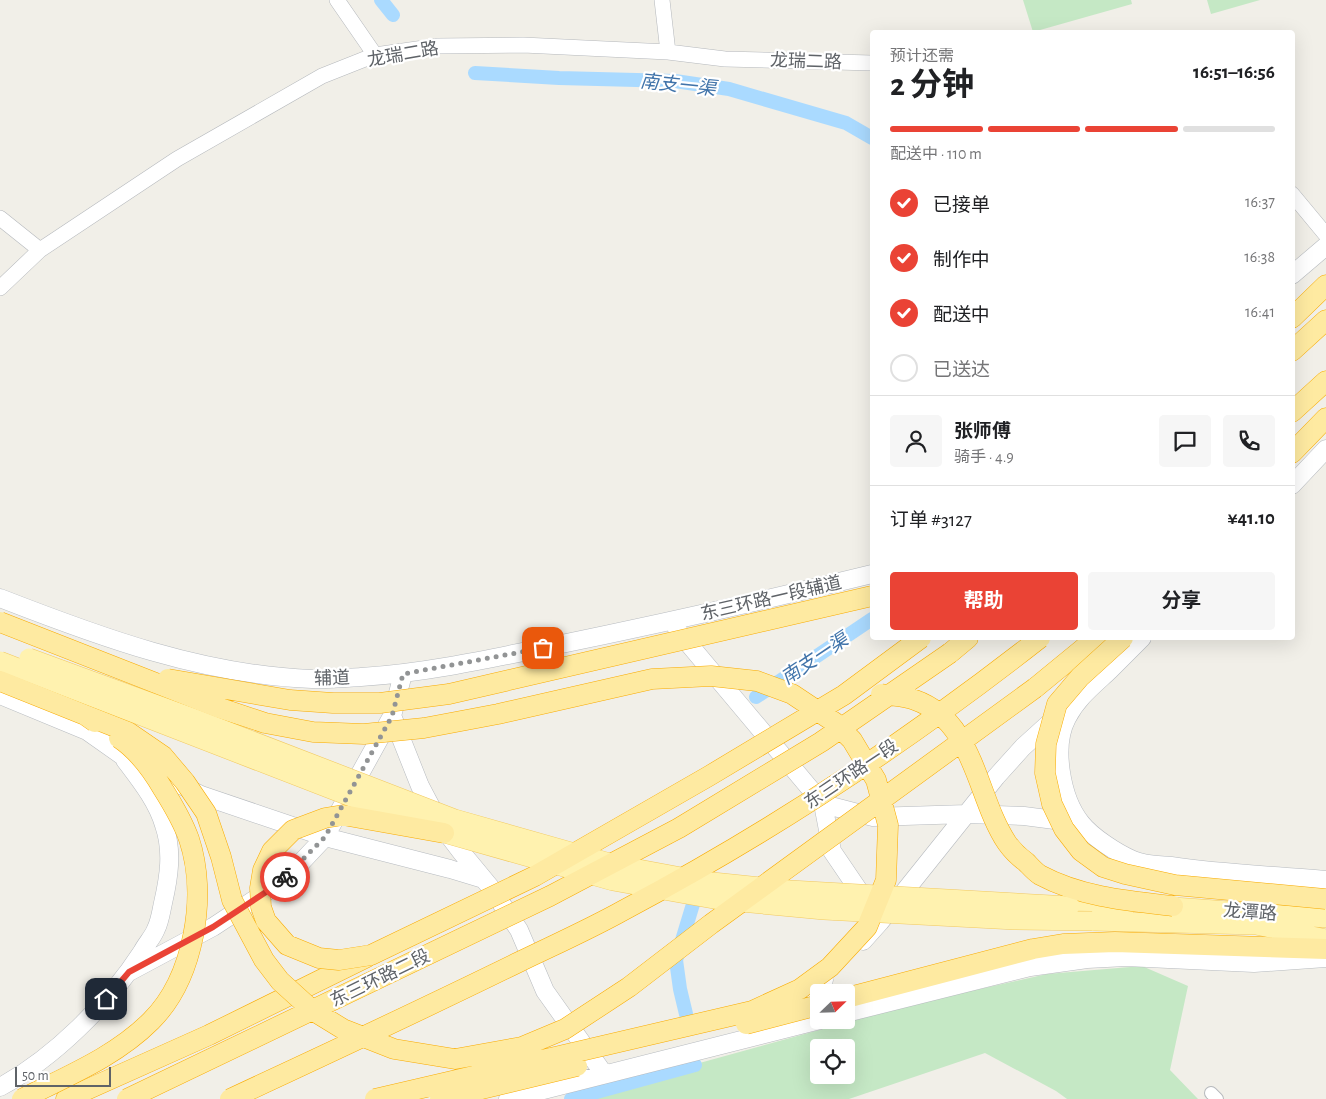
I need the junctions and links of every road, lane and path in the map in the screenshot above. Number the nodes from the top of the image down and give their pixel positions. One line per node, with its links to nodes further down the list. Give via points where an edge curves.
1 (337, 0): 4 (street)
2 (662, 0): 3 (street)
3 (668, 52): 4 (street, 龙瑞二路, via 523,45 438,46); 5 (street, 龙瑞二路, via 725,59)
4 (375, 55): 10 (street, 龙瑞二路, via 322,76 186,154)
5 (870, 64)
6 (1295, 198): 8 (street)
7 (0, 218): 10 (street)
8 (1326, 235)
9 (1326, 246): 11 (main road)
10 (40, 250): 14 (street, 龙瑞二路)
11 (1295, 272)
12 (1326, 273): 15 (highway)
13 (1326, 286): 16 (highway)
14 (0, 288)
15 (1295, 298)
16 (1295, 315)
17 (1326, 320): 18 (highway)
18 (1295, 347)
19 (1326, 381): 20 (highway)
20 (1295, 409)
21 (1322, 421): 23 (highway)
22 (1326, 449): 24 (main road)
23 (1295, 450)
24 (1295, 482)
25 (870, 574): 29 (main road, 东三环路一段辅道)
26 (870, 596): 38 (highway, bridge, via 449,694 380,703 290,700)
27 (0, 598): 39 (main road, 辅道, via 78,629 211,666 313,679)
28 (0, 622): 38 (highway, bridge)
29 (670, 622): 39 (main road, 辅道); 47 (main road)
30 (918, 640): 42 (highway, bridge)
31 (966, 640): 72 (highway, 东三环路二段, bridge, via 821,742 680,828 550,896)
32 (1037, 640): 73 (highway, 东三环路一段, bridge, via 892,748 780,821 651,895 418,1011)
33 (1094, 640): 44 (highway, bridge, via 1035,688 629,987 565,1029 522,1047 455,1058 394,1049 343,1029 312,1010 280,981 264,960 232,900 206,812 185,782 163,756 128,732)
34 (1122, 640): 54 (highway, bridge, via 1080,677 1058,704 1046,744 1045,773 1052,804 1064,829 1081,851 1102,867 1175,885)
35 (1140, 640): 41 (main road)
36 (0, 648): 55 (main road, 龙潭路, bridge, via 455,819 617,865 703,881 790,890 1070,906)
37 (0, 661): 50 (main road, bridge)
38 (131, 673): 74 (highway, bridge, via 266,723 313,732 364,734 452,723 652,679 711,676 757,681 792,694 834,722 852,740 876,780 888,826 886,880 867,927 830,967 800,989 752,1011)
39 (403, 674): 45 (main road)
40 (0, 681): 44 (highway, bridge)
41 (1086, 690): 48 (main road, via 1023,747); 49 (main road, via 1067,718 1060,740 1060,769 1068,798)
42 (844, 695): 55 (highway, bridge, via 881,693 915,700 941,714 966,749 1008,845 1038,874 1107,898); 60 (highway, bridge, via 535,876)
43 (0, 696): 46 (main road, via 87,731)
44 (84, 715): 70 (highway, bridge, via 126,742 154,774 174,807 189,840 197,880 196,926 186,963 172,993 152,1020 94,1064)
45 (392, 716): 51 (main road); 52 (main road, via 420,786 436,816)
46 (124, 757): 51 (main road, via 201,795); 62 (main road, via 154,801 164,824 169,849 169,874 156,930)
47 (823, 804): 48 (main road, via 873,816); 57 (main road, via 832,851)
48 (967, 814): 49 (main road); 57 (main road)
49 (1081, 823): 53 (main road, via 1101,842 1134,861 1207,872)
50 (444, 833): 58 (main road, bridge, via 613,880 719,900 824,910 1015,920 1256,925); 60 (highway, bridge, via 343,815 293,830 272,850 263,870 261,908 266,921 287,945 318,958 339,960)
51 (325, 837): 52 (main road); 62 (main road, via 294,870 266,892 213,927)
52 (483, 880): 68 (main road, via 519,930 546,991)
53 (1326, 880)
54 (1326, 898)
55 (1173, 906): 56 (main road, 龙潭路)
56 (1326, 918)
57 (880, 922): 67 (main road)
58 (1326, 939)
59 (1326, 949): 63 (highway, via 1115,942 1063,944)
60 (371, 956): 71 (highway, bridge, via 209,1035)
61 (1326, 958): 65 (main road, via 1254,963 1126,957 1087,959 1030,967)
62 (129, 972): 69 (main road, via 63,1042)
63 (855, 996)
64 (810, 1008): 75 (highway, bridge)
65 (855, 1011)
66 (810, 1022): 67 (main road)
67 (768, 1033): 68 (main road)
68 (604, 1074): 76 (main road)
69 (0, 1087)
70 (22, 1099)
71 (66, 1099)
72 (127, 1099)
73 (230, 1099)
74 (375, 1099)
75 (440, 1099)
76 (508, 1099)

